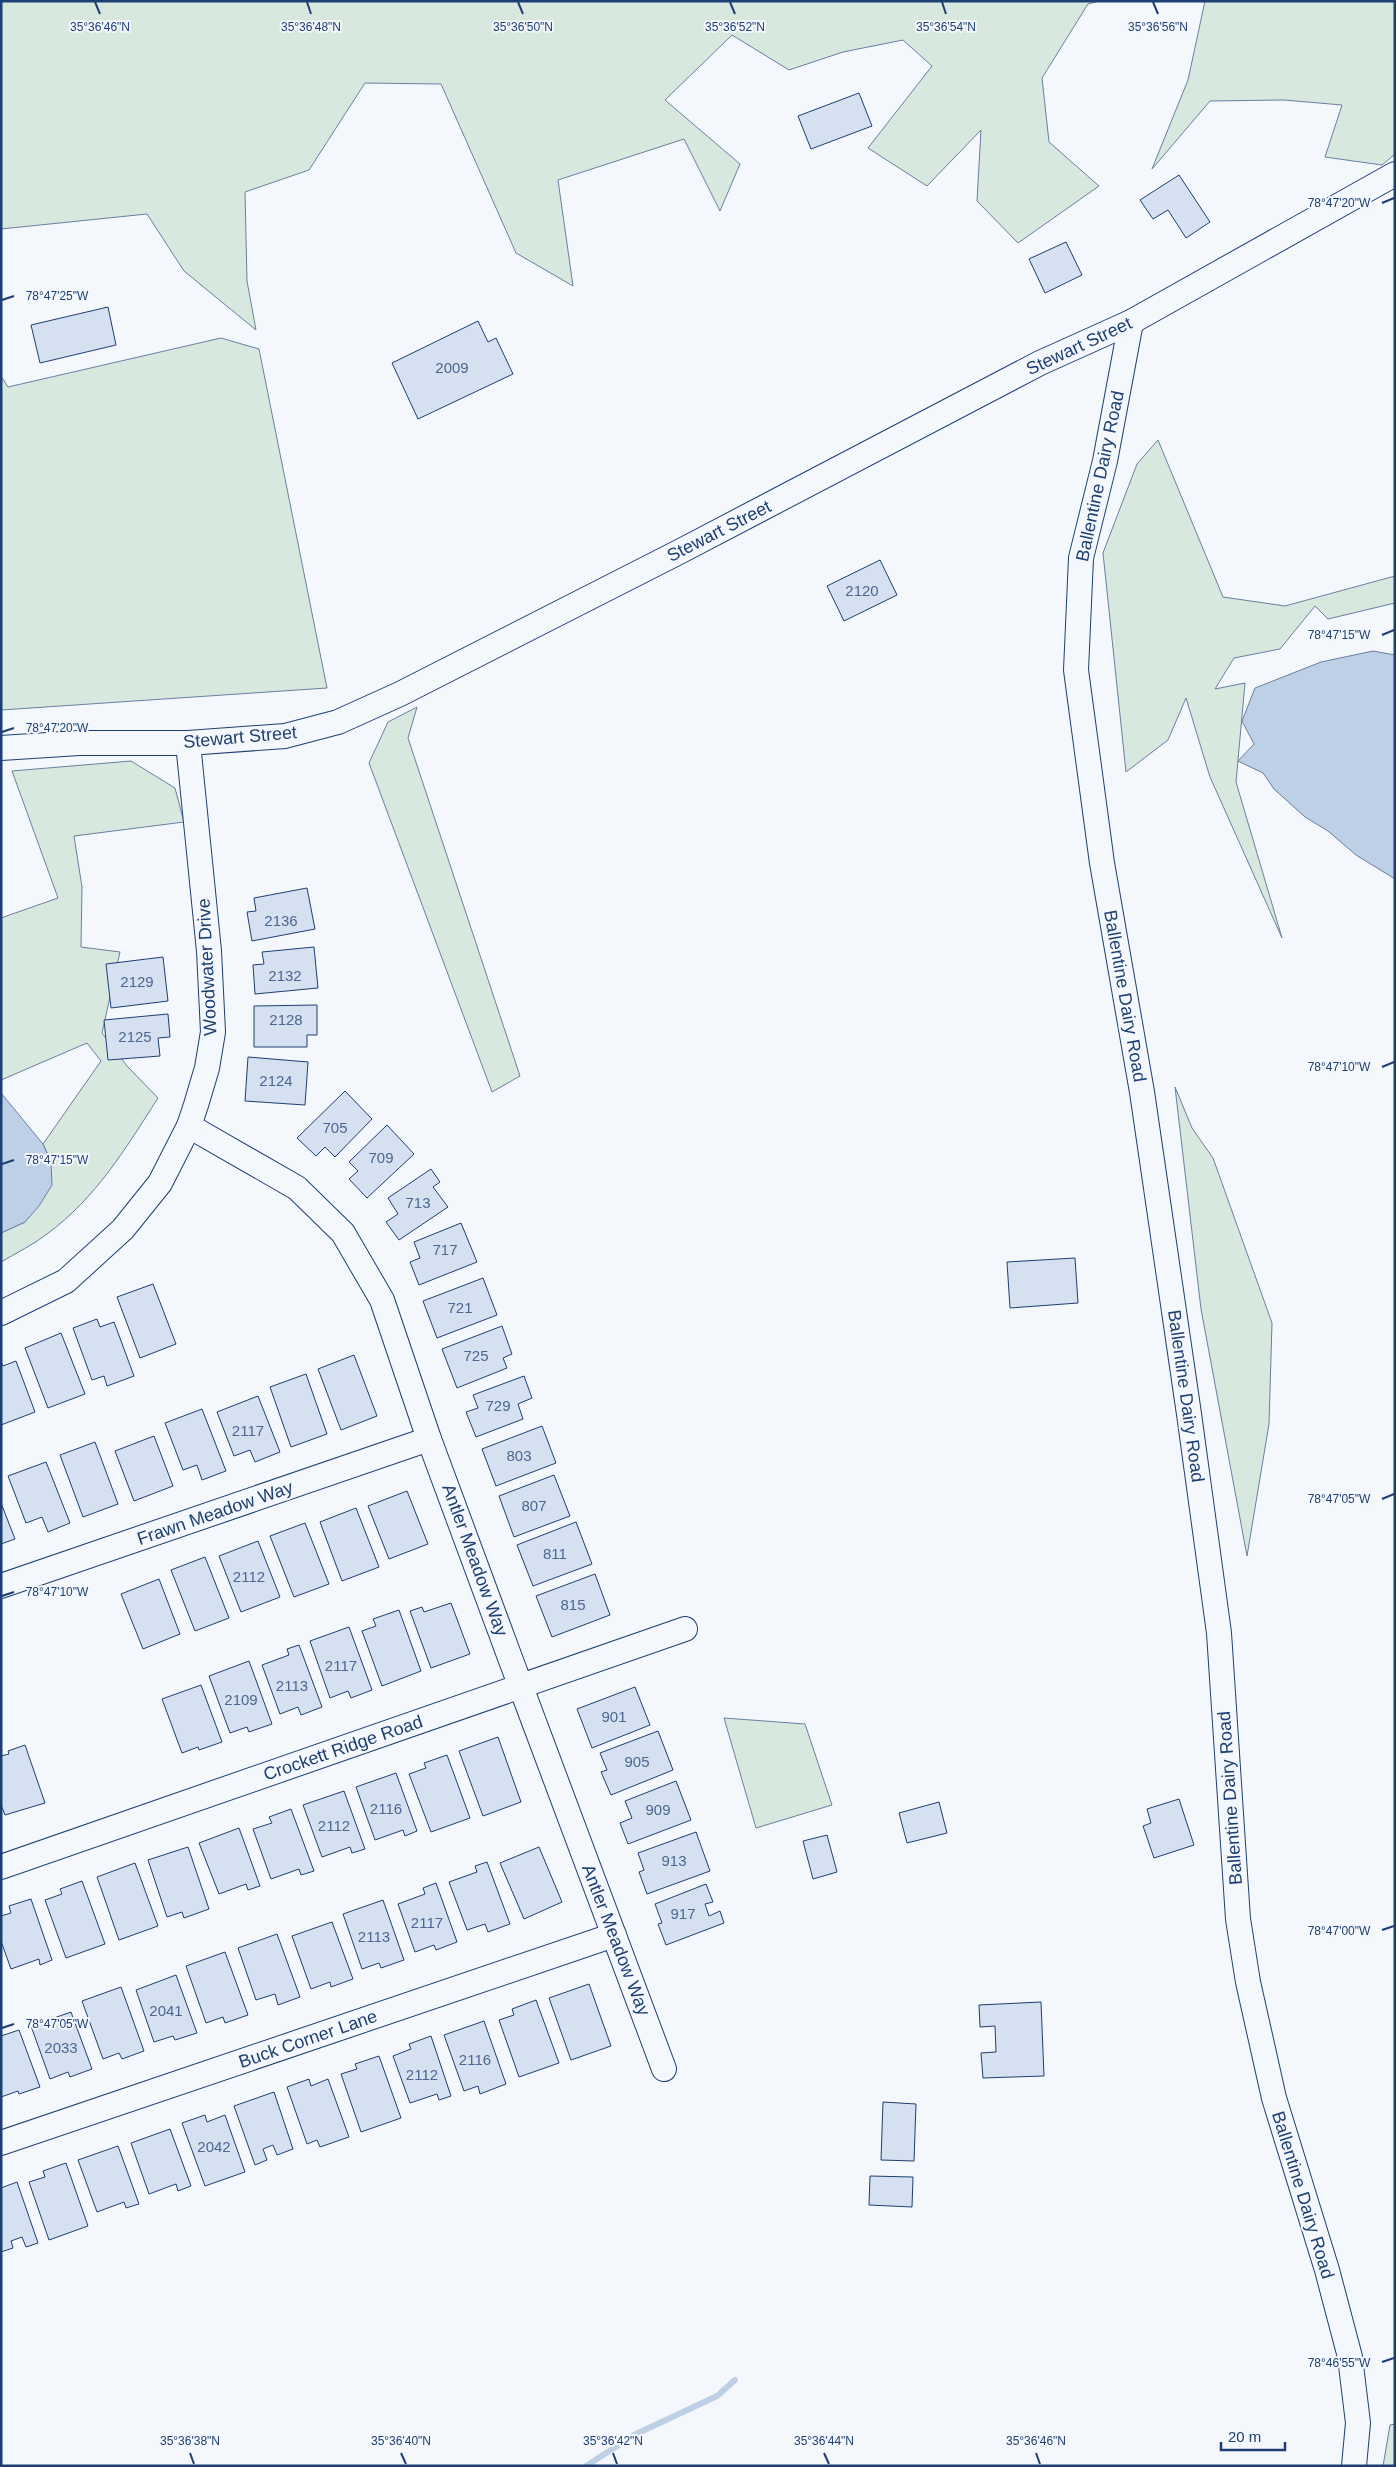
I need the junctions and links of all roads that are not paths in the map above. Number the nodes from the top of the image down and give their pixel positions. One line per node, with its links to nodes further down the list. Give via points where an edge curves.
1 (1395, 174): 2 (street, Stewart Street)
2 (1131, 322): 3 (street, Stewart Street, via 1040,363 400,694 338,722 285,736); 15 (street, Ballentine Dairy Road, via 1105,461 1081,558 1076,670 1102,863 1143,1102 1218,1624 1238,1919 1248,1982 1274,2098 1350,2357 1358,2423)
3 (188, 743): 4 (street, Stewart Street, via 79,743); 5 (street, Woodwater Drive, via 209,951 212,1032 207,1068)
4 (1, 748)
5 (189, 1126): 6 (street, Woodwater Drive, via 160,1183 123,1229 66,1281); 7 (street, Antler Meadow Way, via 297,1188 343,1233 382,1300)
6 (1, 1313)
7 (430, 1439): 8 (street, Frawn Meadow Way); 10 (street, Antler Meadow Way)
8 (1, 1586)
9 (685, 1629): 10 (street, Crockett Ridge Road)
10 (520, 1687): 11 (street, Crockett Ridge Road); 12 (street, Antler Meadow Way)
11 (1, 1868)
12 (614, 1935): 13 (street, Antler Meadow Way); 14 (street, Buck Corner Lane)
13 (664, 2069)
14 (1, 2143)
15 (1354, 2466)

